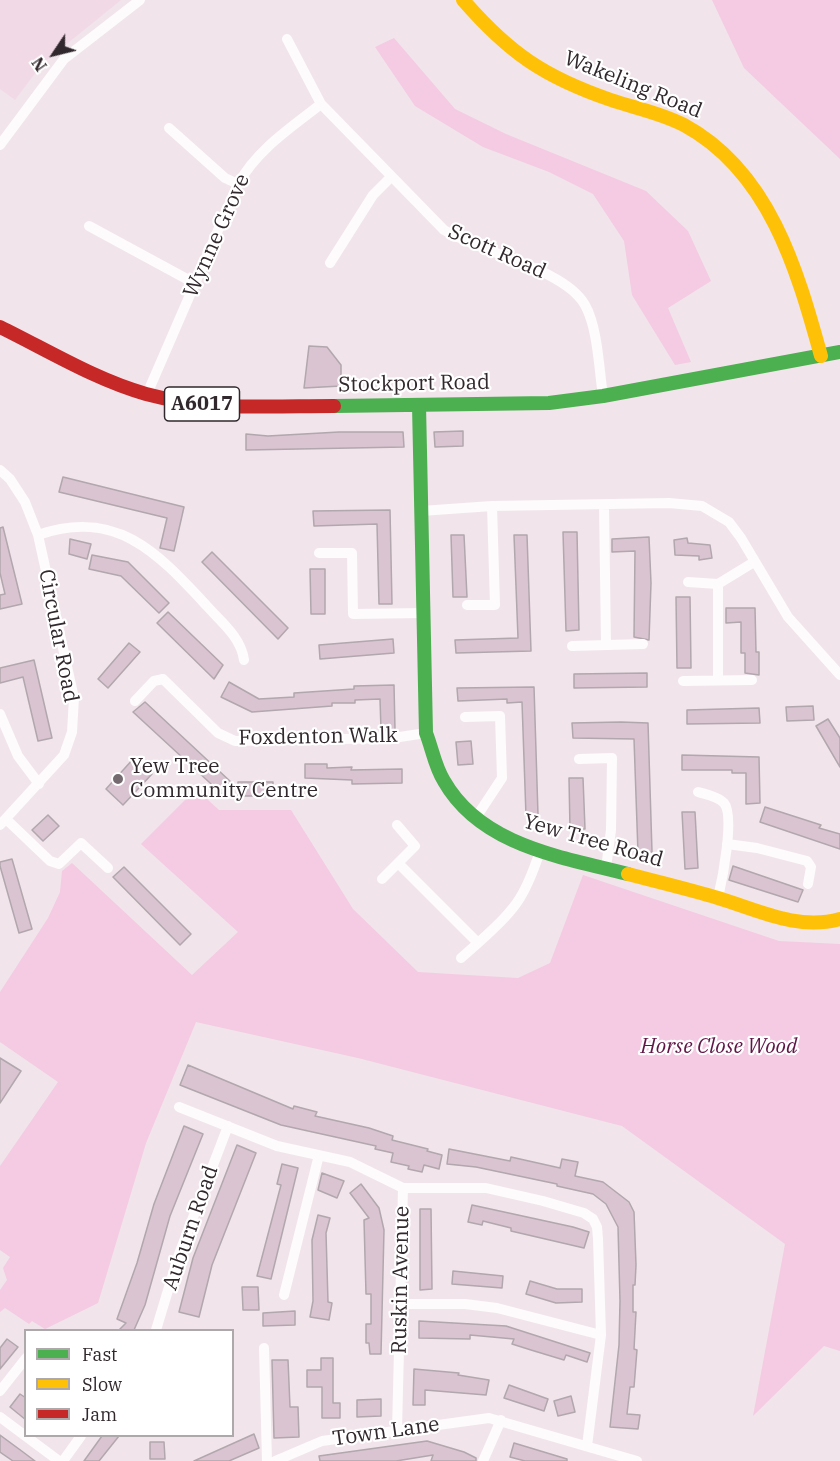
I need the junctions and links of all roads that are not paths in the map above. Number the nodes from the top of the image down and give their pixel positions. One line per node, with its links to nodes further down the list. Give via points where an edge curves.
1 (140, 0): 6 (street, via 64,59)
2 (463, 0): 14 (main road, Wakeling Road, via 511,50 545,71 574,86 684,125 731,161 766,207 788,250)
3 (287, 39): 4 (street, Scott Road)
4 (321, 104): 7 (street, Scott Road); 8 (street, Wynne Grove, via 262,149)
5 (169, 128): 8 (street, via 225,178)
6 (0, 145)
7 (391, 177): 10 (street, via 373,195); 16 (street, Scott Road, via 452,235 559,279 577,294 592,322)
8 (238, 184): 11 (street, Wynne Grove)
9 (89, 226): 11 (street)
10 (330, 263)
11 (196, 284): 15 (street, Wynne Grove)
12 (0, 327): 15 (main road, Stockport Road / A6017, via 87,370)
13 (840, 352): 14 (main road, Stockport Road / A6017)
14 (821, 356): 16 (main road, Stockport Road / A6017)
15 (147, 393): 17 (main road, Stockport Road / A6017, via 219,407)
16 (603, 396): 17 (main road, Stockport Road / A6017, via 549,403)
17 (419, 405): 21 (main road, Yew Tree Road)
18 (0, 470): 22 (street, Circular Road, via 25,502)
19 (604, 505): 20 (street); 24 (street, via 702,506 729,522); 30 (street)
20 (492, 506): 21 (street); 27 (street, via 495,605)
21 (421, 511): 28 (main road, Yew Tree Road)
22 (38, 535): 32 (street, via 93,527 144,544 242,645); 42 (street, Circular Road, via 74,698 72,732 64,755)
23 (319, 553): 28 (street, via 352,553 354,614)
24 (754, 562): 26 (street); 33 (street, via 788,617)
25 (688, 582): 26 (street)
26 (717, 584): 34 (street)
27 (467, 605)
28 (422, 613): 40 (main road, Yew Tree Road)
29 (643, 644): 30 (street)
30 (606, 645): 31 (street)
31 (572, 646)
32 (244, 660)
33 (840, 675)
34 (718, 680): 35 (street); 36 (street)
35 (753, 680)
36 (683, 681)
37 (135, 701): 40 (street, Foxdenton Walk, via 154,681 163,679 218,733 235,741 393,738)
38 (0, 714): 42 (street, via 18,756)
39 (465, 717): 44 (street, via 500,716 502,778)
40 (426, 733): 44 (main road, Yew Tree Road, via 443,780)
41 (579, 759): 51 (street, via 612,758)
42 (39, 784): 45 (street, Circular Road)
43 (698, 792): 47 (street, via 723,801 728,809)
44 (475, 819): 48 (main road, Yew Tree Road)
45 (3, 822): 50 (street, via 50,861 58,864 81,843)
46 (397, 825): 49 (street, via 415,846)
47 (727, 844): 53 (street, via 807,861 811,867); 54 (street)
48 (540, 851): 51 (main road, Yew Tree Road); 56 (street, via 532,881 514,910)
49 (398, 863): 52 (street); 56 (street)
50 (108, 868)
51 (606, 868): 54 (main road, Yew Tree Road)
52 (382, 879)
53 (808, 884)
54 (718, 898): 55 (main road, Yew Tree Road, via 785,920 823,924)
55 (840, 919)
56 (477, 943): 57 (street)
57 (461, 958)
58 (179, 1107): 59 (street, Ruskin Avenue)
59 (228, 1126): 60 (street, Ruskin Avenue, via 277,1146); 64 (street, Auburn Road, via 179,1254)
60 (319, 1155): 61 (street, Ruskin Avenue, via 350,1162); 62 (street)
61 (403, 1188): 63 (street, Ruskin Avenue); 65 (street, via 486,1188 569,1208 593,1219 598,1239)
62 (284, 1295)
63 (401, 1304): 65 (street, via 497,1308); 71 (street, Ruskin Avenue)
64 (156, 1329)
65 (601, 1335): 75 (street)
66 (264, 1348): 77 (street)
67 (24, 1361): 68 (street)
68 (0, 1391)
69 (0, 1417): 72 (street)
70 (501, 1420): 71 (street, Town Lane, via 489,1418); 75 (street, Town Lane); 79 (street)
71 (397, 1431): 78 (street, Town Lane, via 322,1441)
72 (24, 1434)
73 (28, 1437): 76 (street)
74 (80, 1437): 76 (street)
75 (587, 1446): 80 (street, Town Lane)
76 (61, 1461)
77 (267, 1461)
78 (275, 1461)
79 (483, 1461)
80 (637, 1461)

